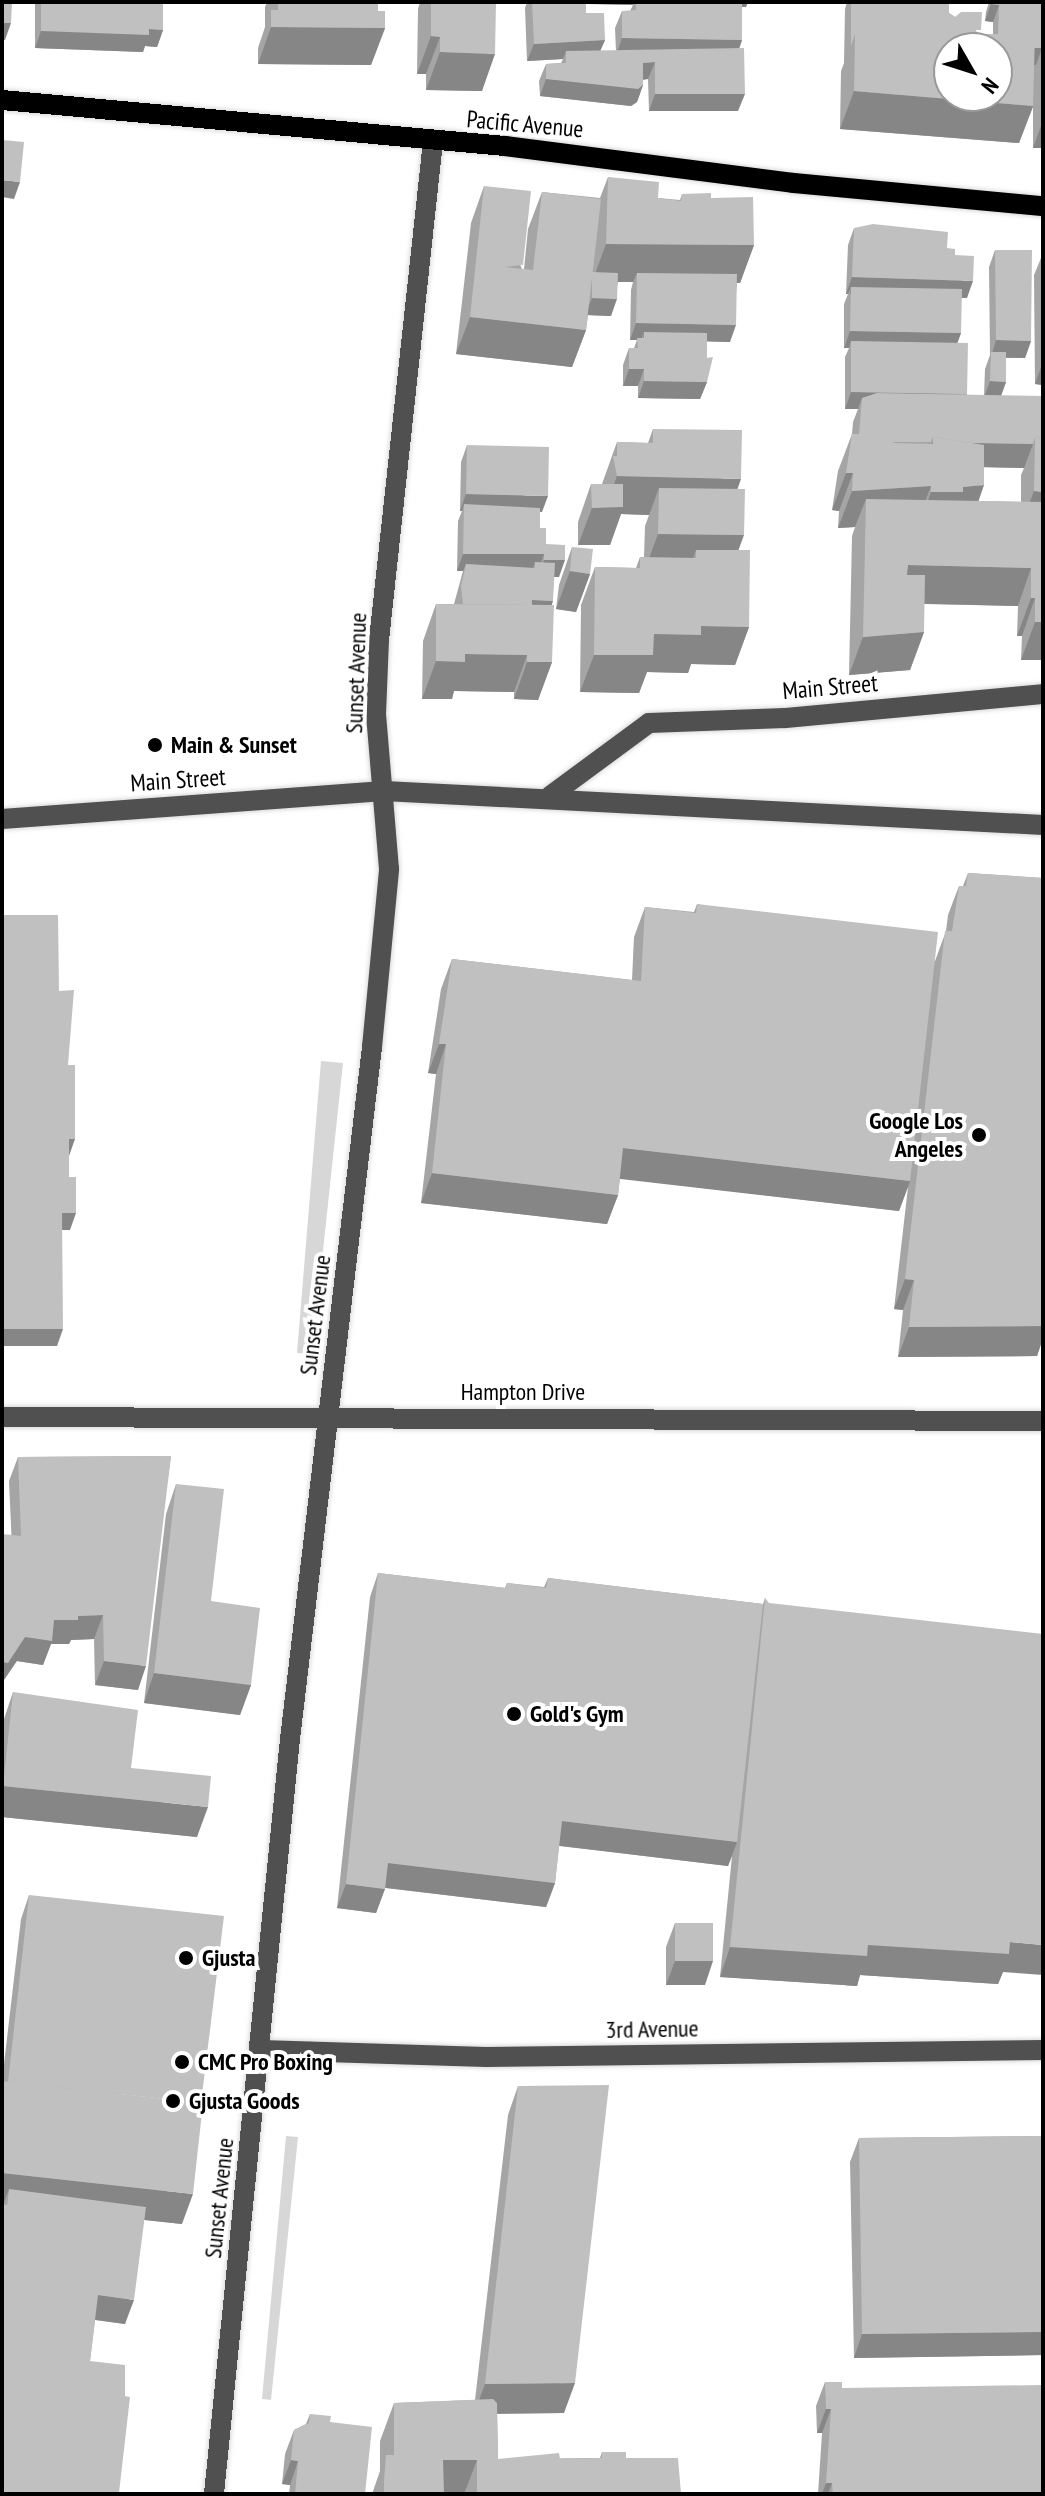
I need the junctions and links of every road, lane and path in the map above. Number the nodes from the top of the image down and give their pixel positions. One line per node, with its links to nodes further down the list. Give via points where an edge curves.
1 (2, 100): 2 (main road, Pacific Avenue)
2 (433, 141): 3 (main road, Pacific Avenue); 5 (street, Sunset Avenue, via 379,640 376,714)
3 (1043, 206)
4 (1043, 694): 6 (street, Main Street, via 785,718 649,723)
5 (384, 791): 6 (street, Main Street); 7 (street, Main Street); 10 (street, Sunset Avenue, via 389,869)
6 (550, 796): 8 (street, Main Street)
7 (2, 819)
8 (1043, 825)
9 (2, 1417): 10 (street, Hampton Drive)
10 (330, 1417): 11 (street, Hampton Drive); 12 (street, Sunset Avenue, via 290,1739)
11 (1043, 1421)
12 (261, 2050): 13 (street, 3rd Avenue, via 486,2057); 14 (street, Sunset Avenue)
13 (1043, 2050)
14 (214, 2494)

